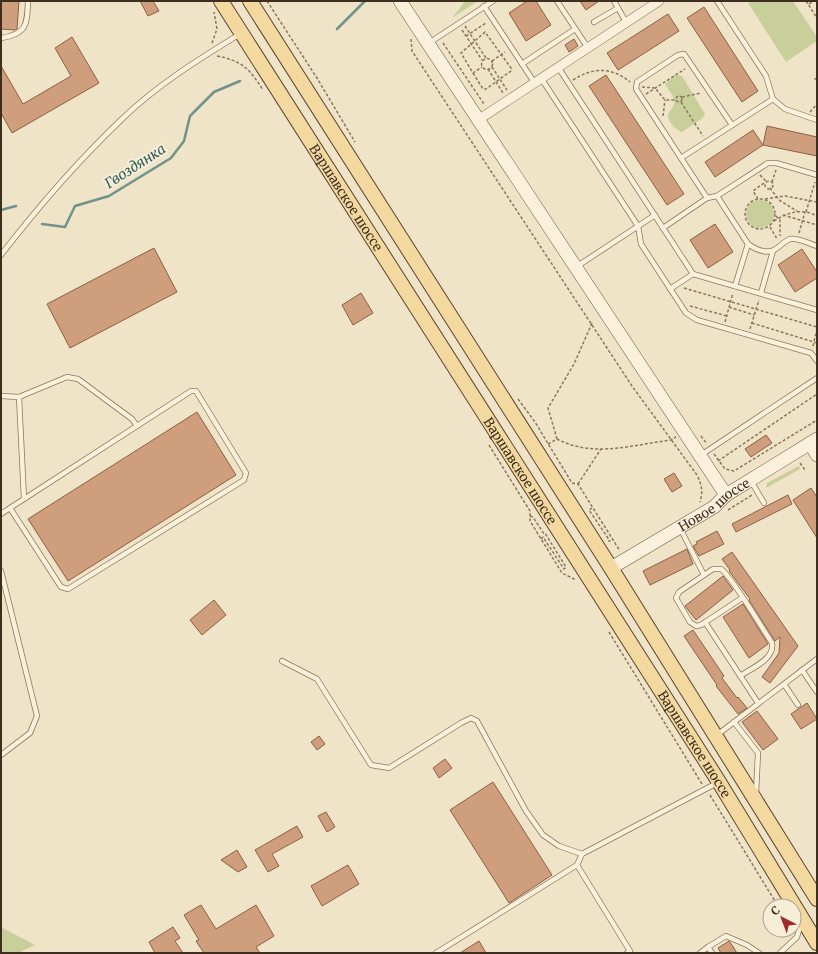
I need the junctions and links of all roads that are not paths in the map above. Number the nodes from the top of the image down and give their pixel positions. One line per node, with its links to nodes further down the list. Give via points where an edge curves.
1 (28, 1): 16 (lane, via 27,20 23,30 13,36)
2 (250, 1): 58 (main road, Варшавское шоссе)
3 (400, 1): 17 (street)
4 (493, 1): 10 (lane)
5 (557, 1): 14 (lane)
6 (614, 1): 11 (lane)
7 (659, 1): 13 (street)
8 (717, 1): 22 (lane, via 766,76)
9 (217, 6): 15 (main road, Варшавское шоссе)
10 (484, 6): 17 (lane); 19 (lane)
11 (618, 8): 12 (lane); 13 (lane)
12 (594, 22)
13 (626, 22): 18 (street)
14 (575, 29): 18 (lane); 19 (lane)
15 (242, 34): 36 (lane, via 166,82 122,118 81,160); 74 (main road, Варшавское шоссе)
16 (1, 38)
17 (427, 44): 23 (street)
18 (588, 48): 20 (street)
19 (522, 64): 21 (lane)
20 (558, 67): 21 (street); 30 (lane)
21 (538, 80): 23 (street); 31 (lane)
22 (772, 99): 24 (lane, via 785,109); 25 (lane)
23 (478, 120): 37 (street)
24 (817, 120)
25 (732, 125): 26 (lane); 26 (lane, via 686,56 678,55 641,79 636,86)
26 (681, 158): 29 (lane)
27 (817, 176): 28 (lane, via 768,163)
28 (717, 196): 29 (lane); 33 (lane)
29 (707, 198): 32 (lane)
30 (655, 215): 31 (lane); 32 (lane)
31 (638, 226): 37 (lane); 40 (lane, via 641,244)
32 (663, 228): 38 (lane)
33 (748, 244): 35 (lane, via 759,250); 39 (lane)
34 (817, 246): 35 (lane, via 790,239)
35 (773, 251): 41 (lane)
36 (1, 255)
37 (575, 267): 49 (street, via 685,433)
38 (693, 274): 39 (lane); 40 (lane)
39 (735, 286): 41 (lane)
40 (670, 289): 43 (lane, via 692,318 811,353)
41 (761, 293): 42 (lane)
42 (817, 310)
43 (817, 361)
44 (817, 378): 49 (lane)
45 (1, 396): 46 (lane)
46 (19, 397): 47 (lane, via 67,377 78,379 132,419); 53 (lane)
47 (137, 426): 53 (lane); 55 (lane, via 191,391 196,392 246,473 244,480 68,589 61,588)
48 (813, 441): 50 (street); 51 (street, Новое шоссе)
49 (705, 452): 52 (street)
50 (817, 455)
51 (751, 481): 52 (street, Новое шоссе); 54 (lane)
52 (726, 495): 57 (street, Новое шоссе, via 714,507)
53 (24, 499): 55 (lane)
54 (764, 503)
55 (10, 508): 56 (lane)
56 (1, 514)
57 (680, 528): 58 (street, Новое шоссе, via 666,532); 60 (lane)
58 (610, 568): 72 (main road, Варшавское шоссе)
59 (1, 571): 73 (lane, via 37,716 30,733)
60 (704, 575): 61 (lane, via 713,569 723,570); 62 (lane, via 679,592 676,598 693,625)
61 (742, 598): 62 (lane); 66 (lane, via 773,647 768,658)
62 (705, 622): 66 (lane)
63 (817, 658): 65 (lane)
64 (282, 661): 76 (lane, via 317,679 371,765 389,768 470,718 477,721 526,811 543,835 559,846)
65 (802, 670): 67 (lane); 68 (lane)
66 (740, 676): 69 (lane)
67 (784, 684): 69 (lane); 70 (lane)
68 (817, 692)
69 (758, 703): 71 (lane)
70 (798, 705)
71 (734, 722): 72 (lane); 75 (lane, via 758,753)
72 (716, 736): 75 (main road, Варшавское шоссе)
73 (1, 755)
74 (719, 782): 76 (lane); 78 (main road, Варшавское шоссе)
75 (755, 799): 79 (main road, Варшавское шоссе)
76 (582, 854): 77 (lane)
77 (577, 865): 84 (lane); 85 (lane, via 630,951)
78 (790, 898)
79 (817, 899)
80 (802, 918): 82 (main road, Варшавское шоссе)
81 (797, 938): 89 (lane)
82 (817, 943)
83 (708, 947): 86 (lane); 87 (lane); 88 (lane, via 726,936)
84 (436, 953)
85 (627, 953)
86 (700, 953)
87 (712, 953)
88 (759, 953)
89 (780, 953)

